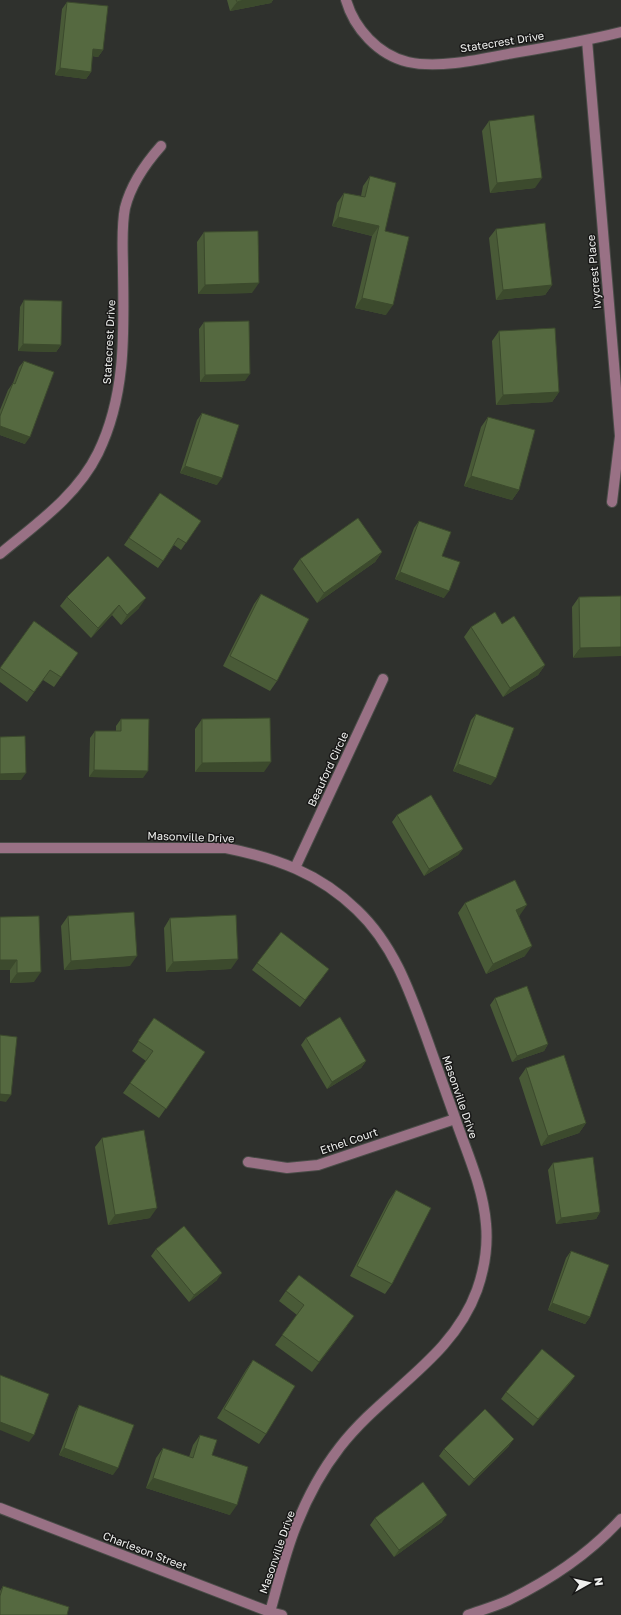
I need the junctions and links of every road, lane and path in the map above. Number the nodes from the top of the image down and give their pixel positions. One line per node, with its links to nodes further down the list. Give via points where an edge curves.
1 (346, 0): 3 (street, Statecrest Drive, via 363,32 378,48 407,62 430,65 479,60)
2 (621, 32): 3 (street, Statecrest Drive)
3 (588, 40): 5 (street, Ivycrest Place, via 620,436)
4 (161, 146): 6 (street, Statecrest Drive, via 133,184 125,209 123,345 120,387 112,419 98,453 81,480 56,508)
5 (612, 502)
6 (0, 554)
7 (383, 680): 9 (street, Beauford Circle)
8 (0, 848): 9 (street, Masonville Drive, via 226,848 260,855)
9 (295, 868): 10 (street, Masonville Drive, via 330,888 358,911 381,938 410,991)
10 (455, 1119): 11 (street, Ethel Court, via 318,1165 287,1168); 14 (street, Masonville Drive, via 481,1194 486,1226 485,1258 476,1290 463,1320 445,1345 375,1408 340,1447 315,1485 296,1526)
11 (248, 1162)
12 (0, 1508): 14 (street, Charleson Street)
13 (621, 1519): 16 (street, via 581,1555 548,1579 508,1600)
14 (270, 1612): 15 (street, Charleson Street)
15 (282, 1615)
16 (468, 1615)

